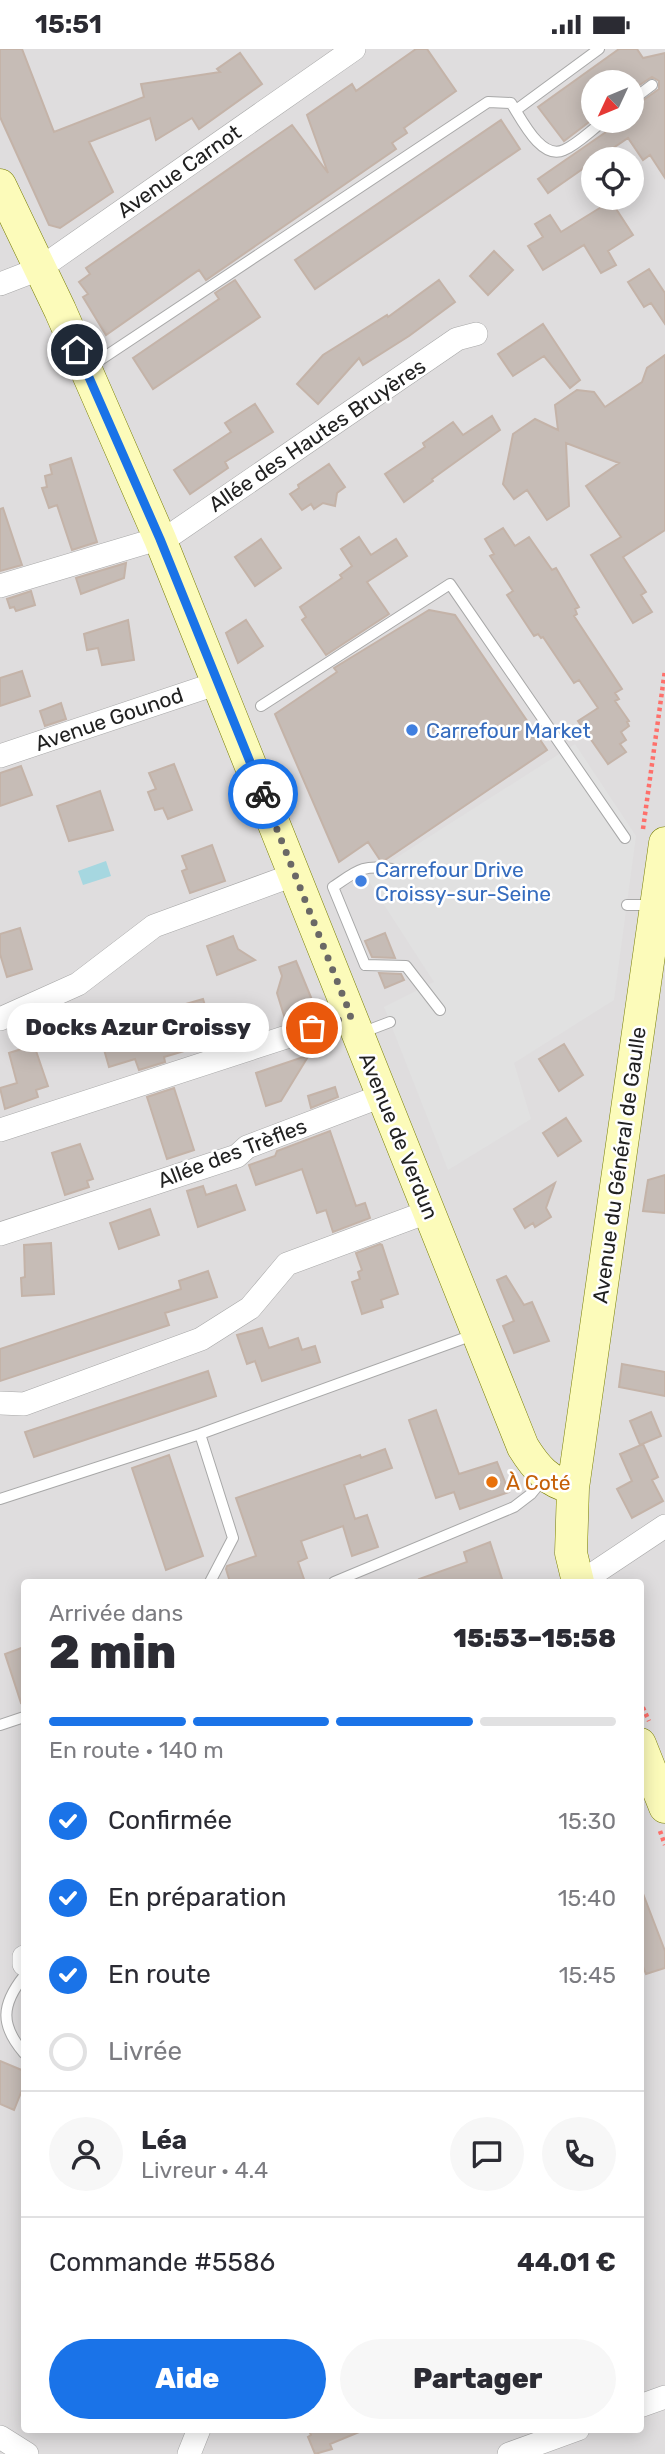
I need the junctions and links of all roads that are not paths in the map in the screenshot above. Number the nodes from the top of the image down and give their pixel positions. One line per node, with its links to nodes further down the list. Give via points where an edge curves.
1 (354, 49): 8 (street, Avenue Carnot)
2 (599, 49): 5 (lane)
3 (652, 85): 4 (lane)
4 (644, 91)
5 (516, 110): 6 (lane, via 539,144 550,152 562,151); 11 (lane, via 510,103 488,102)
6 (587, 133)
7 (0, 185): 8 (street, Avenue de Verdun)
8 (39, 269): 9 (street, Avenue Carnot); 11 (street, Avenue de Verdun)
9 (0, 284)
10 (476, 334): 12 (street, Allée des Hautes Bruyères, via 457,339)
11 (86, 370): 12 (street, Avenue de Verdun)
12 (160, 539): 13 (street, Allée des Hautes Bruyères); 14 (street, Avenue de Verdun)
13 (0, 586)
14 (218, 683): 16 (street, Avenue Gounod); 20 (street, Avenue de Verdun)
15 (261, 706): 17 (lane, via 450,584)
16 (0, 756)
17 (625, 838)
18 (665, 843): 32 (street, Avenue du Général de Gaulle, via 642,905)
19 (392, 869): 21 (lane, via 370,865 333,887 365,965 406,966)
20 (296, 874): 22 (street, via 154,926 78,984); 24 (street, Avenue de Verdun)
21 (440, 1010)
22 (0, 1019)
23 (390, 1022): 24 (lane)
24 (355, 1025): 25 (street, Avenue de Verdun); 26 (street)
25 (384, 1095): 27 (street, Avenue de Verdun); 28 (street, Allée des Trèfles, via 247,1147 237,1156)
26 (0, 1130)
27 (430, 1211): 29 (street, Avenue de Verdun); 30 (street, via 287,1264 250,1308 201,1339 24,1404)
28 (0, 1234)
29 (478, 1333): 31 (lane); 32 (street, Avenue de Verdun, via 523,1447 534,1465)
30 (0, 1403)
31 (200, 1434): 33 (lane); 35 (lane, via 233,1538)
32 (559, 1482): 36 (lane, via 514,1507); 37 (street, Avenue du Général de Gaulle)
33 (0, 1499)
34 (665, 1526): 38 (street)
35 (212, 1579)
36 (341, 1579)
37 (579, 1579)
38 (585, 1579)
39 (21, 1718): 40 (lane)
40 (0, 1725)
41 (644, 1754): 42 (street)
42 (665, 1807)
43 (21, 1980): 44 (lane, via 7,1998 2,2018 6,2033)
44 (21, 2050)
45 (665, 2397): 46 (street)
46 (644, 2405)
47 (197, 2433): 51 (street)
48 (567, 2433): 52 (street)
49 (0, 2437): 50 (street)
50 (27, 2454)
51 (188, 2454)
52 (509, 2454)

